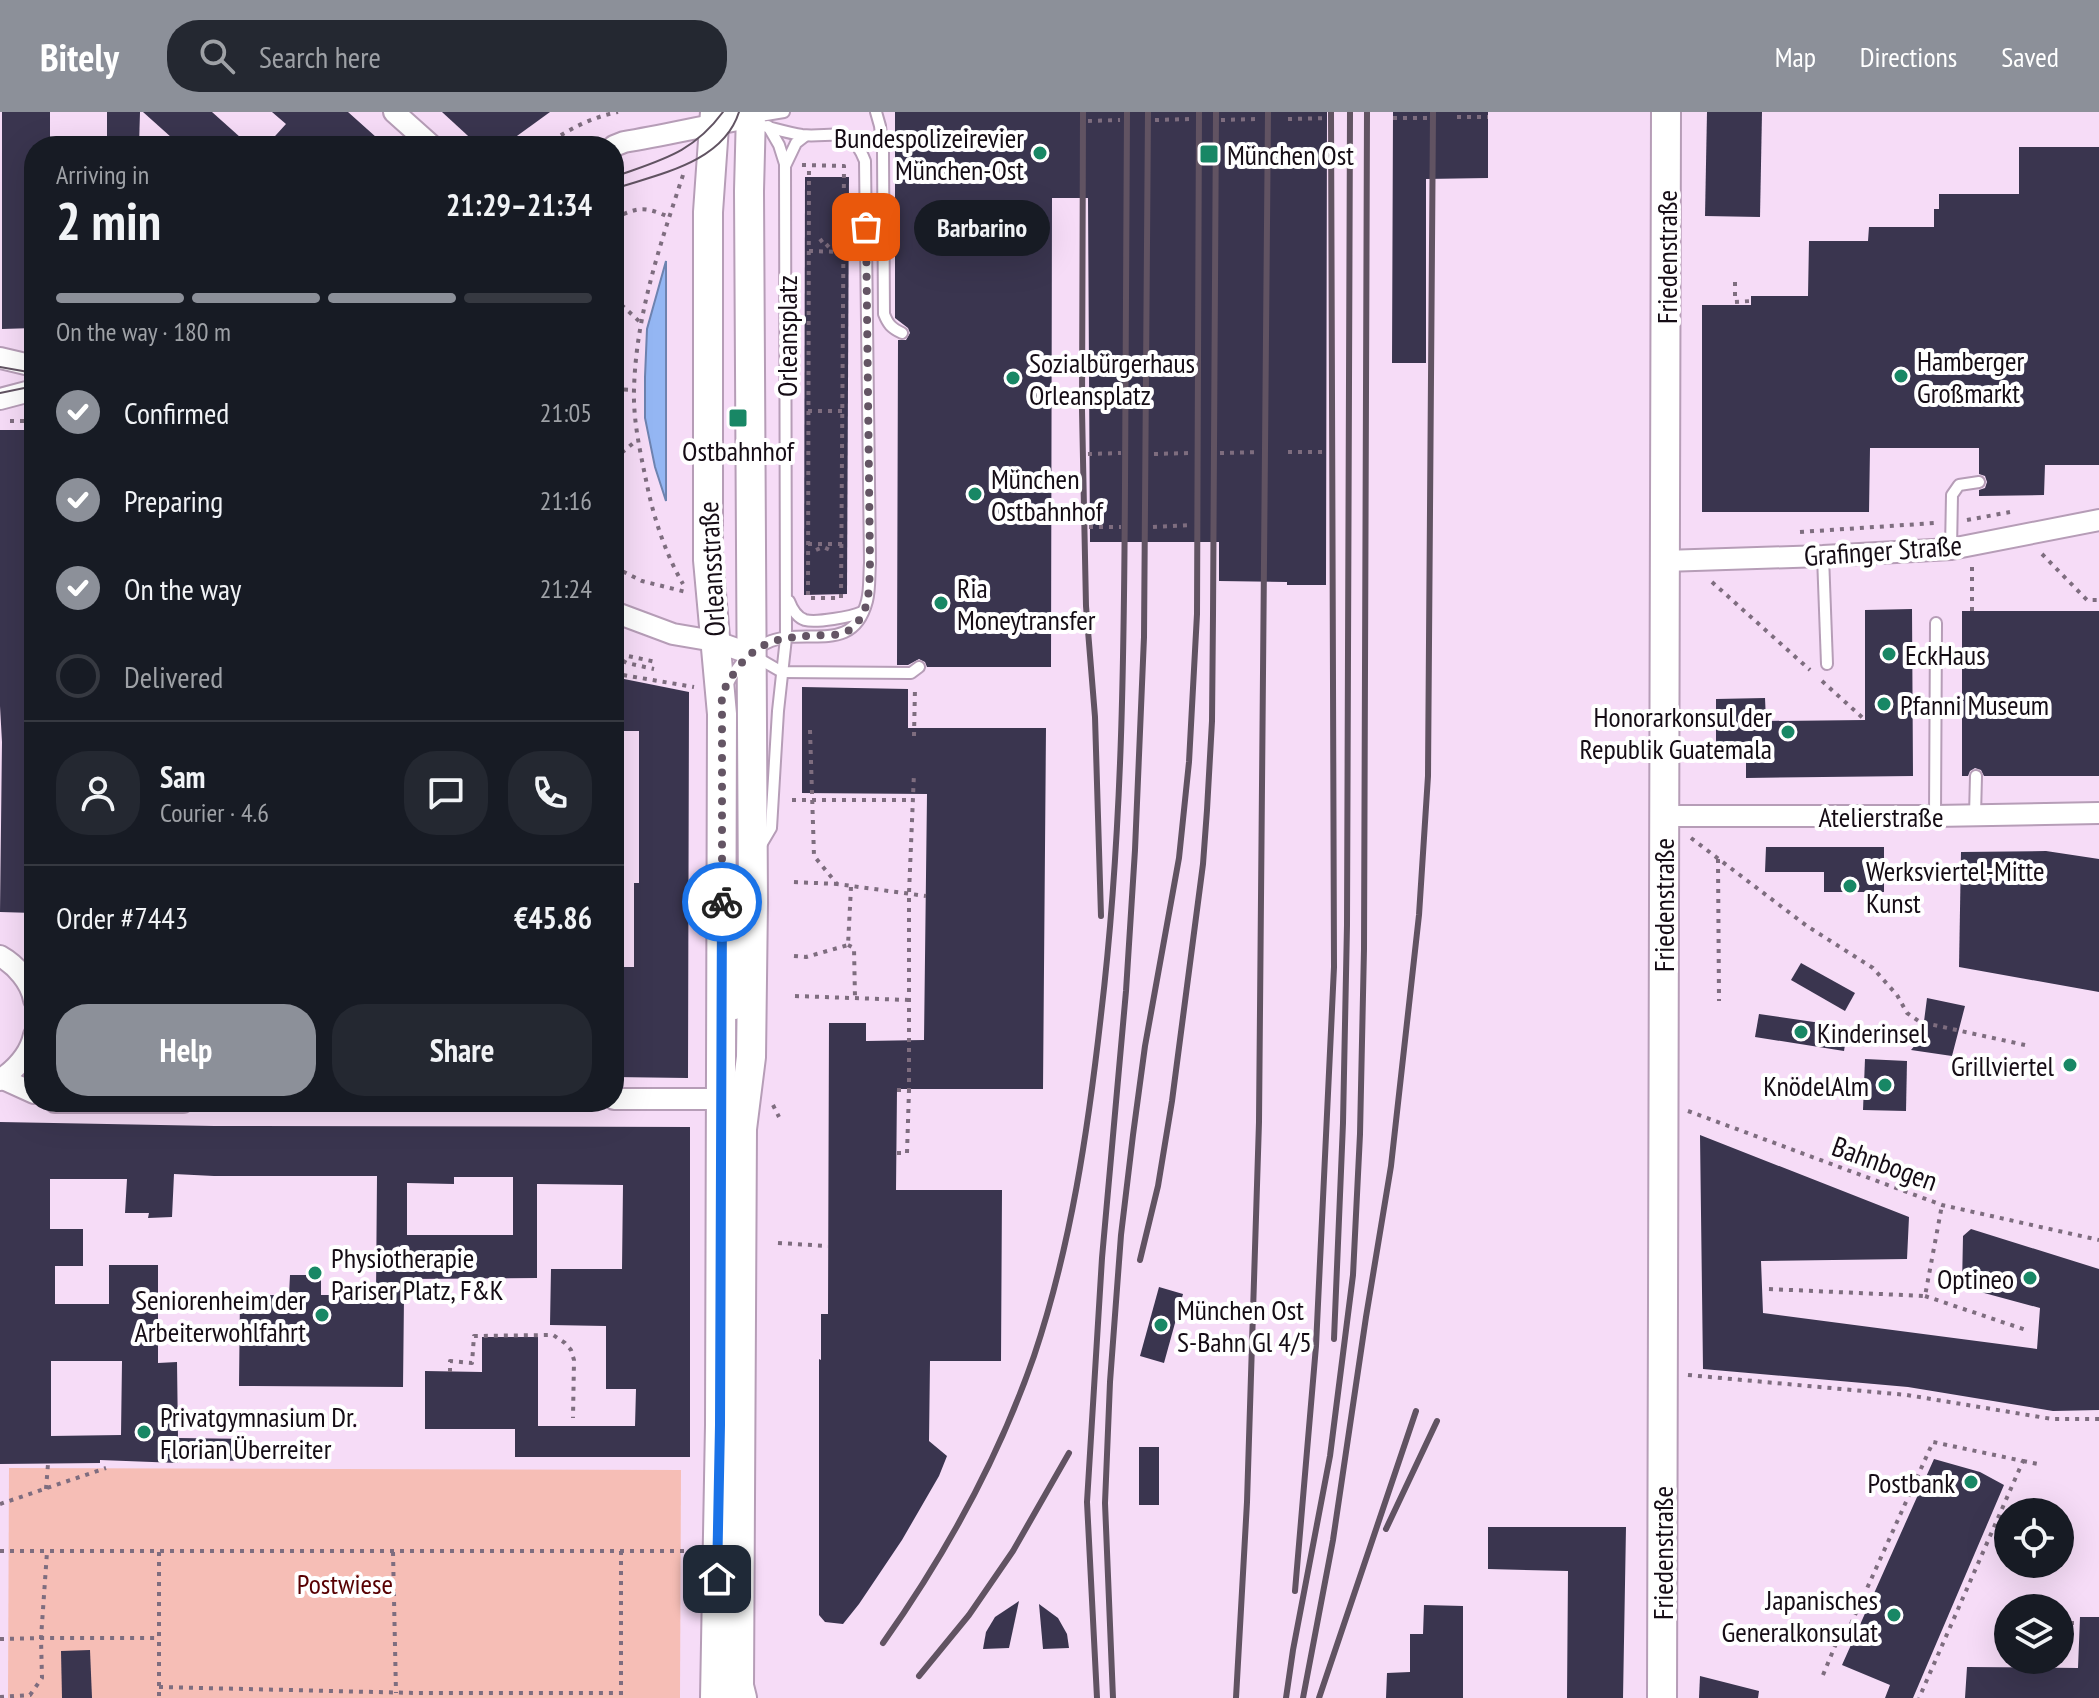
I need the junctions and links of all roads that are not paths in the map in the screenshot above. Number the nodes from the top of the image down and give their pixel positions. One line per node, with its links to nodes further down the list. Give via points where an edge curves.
1 (394, 112): 7 (street)
2 (784, 112): 5 (lane)
3 (876, 112): 11 (lane, via 883,152 884,314 887,323)
4 (1666, 112): 20 (main road, Friedenstraße)
5 (757, 116): 6 (street); 8 (lane); 10 (lane, via 779,145); 27 (main road, Orleansstraße)
6 (715, 117): 9 (street, via 686,132); 26 (main road, Orleansstraße, via 708,212 708,560)
7 (421, 136)
8 (805, 136): 10 (lane); 22 (lane, via 851,138 865,161 870,563)
9 (624, 142)
10 (785, 164): 21 (lane, Orleansplatz)
11 (902, 333)
12 (0, 358): 13 (street)
13 (24, 364)
14 (24, 393): 15 (street)
15 (0, 399)
16 (1979, 482): 18 (lane, via 1959,485 1952,495)
17 (2099, 520): 18 (street, Grafinger Straße)
18 (1951, 549): 19 (street, Grafinger Straße)
19 (1823, 556): 20 (street, Grafinger Straße); 28 (lane)
20 (1664, 561): 35 (main road, Friedenstraße)
21 (786, 592): 22 (lane, via 792,611 805,620); 25 (lane, Orleansplatz)
22 (864, 612): 25 (lane, via 840,635)
23 (624, 616): 26 (street, via 673,634)
24 (1936, 623): 36 (lane)
25 (786, 638): 27 (lane); 29 (lane, Orleansplatz)
26 (714, 641): 27 (street); 31 (main road, Orleansstraße)
27 (751, 654): 29 (lane); 31 (lane, via 731,678); 37 (main road, Orleansstraße)
28 (1827, 664)
29 (782, 672): 30 (lane); 37 (lane, Orleansstraße, via 771,828)
30 (917, 673)
31 (709, 692): 43 (main road, Orleansstraße, via 722,714 722,903)
32 (1976, 776): 34 (lane)
33 (2099, 813): 34 (street, Atelierstraße)
34 (1975, 815): 36 (street, Atelierstraße)
35 (1663, 816): 36 (street, Atelierstraße); 46 (main road, Friedenstraße)
36 (1935, 816)
37 (753, 857): 43 (main road, Orleansstraße, via 751,1057)
38 (0, 956): 39 (street)
39 (24, 964)
40 (24, 1057): 41 (street)
41 (1, 1079): 42 (street)
42 (24, 1089)
43 (732, 1098): 44 (street); 45 (main road, Orleansstraße, via 742,1129 739,1686)
44 (624, 1099)
45 (728, 1695)
46 (1662, 1698)

